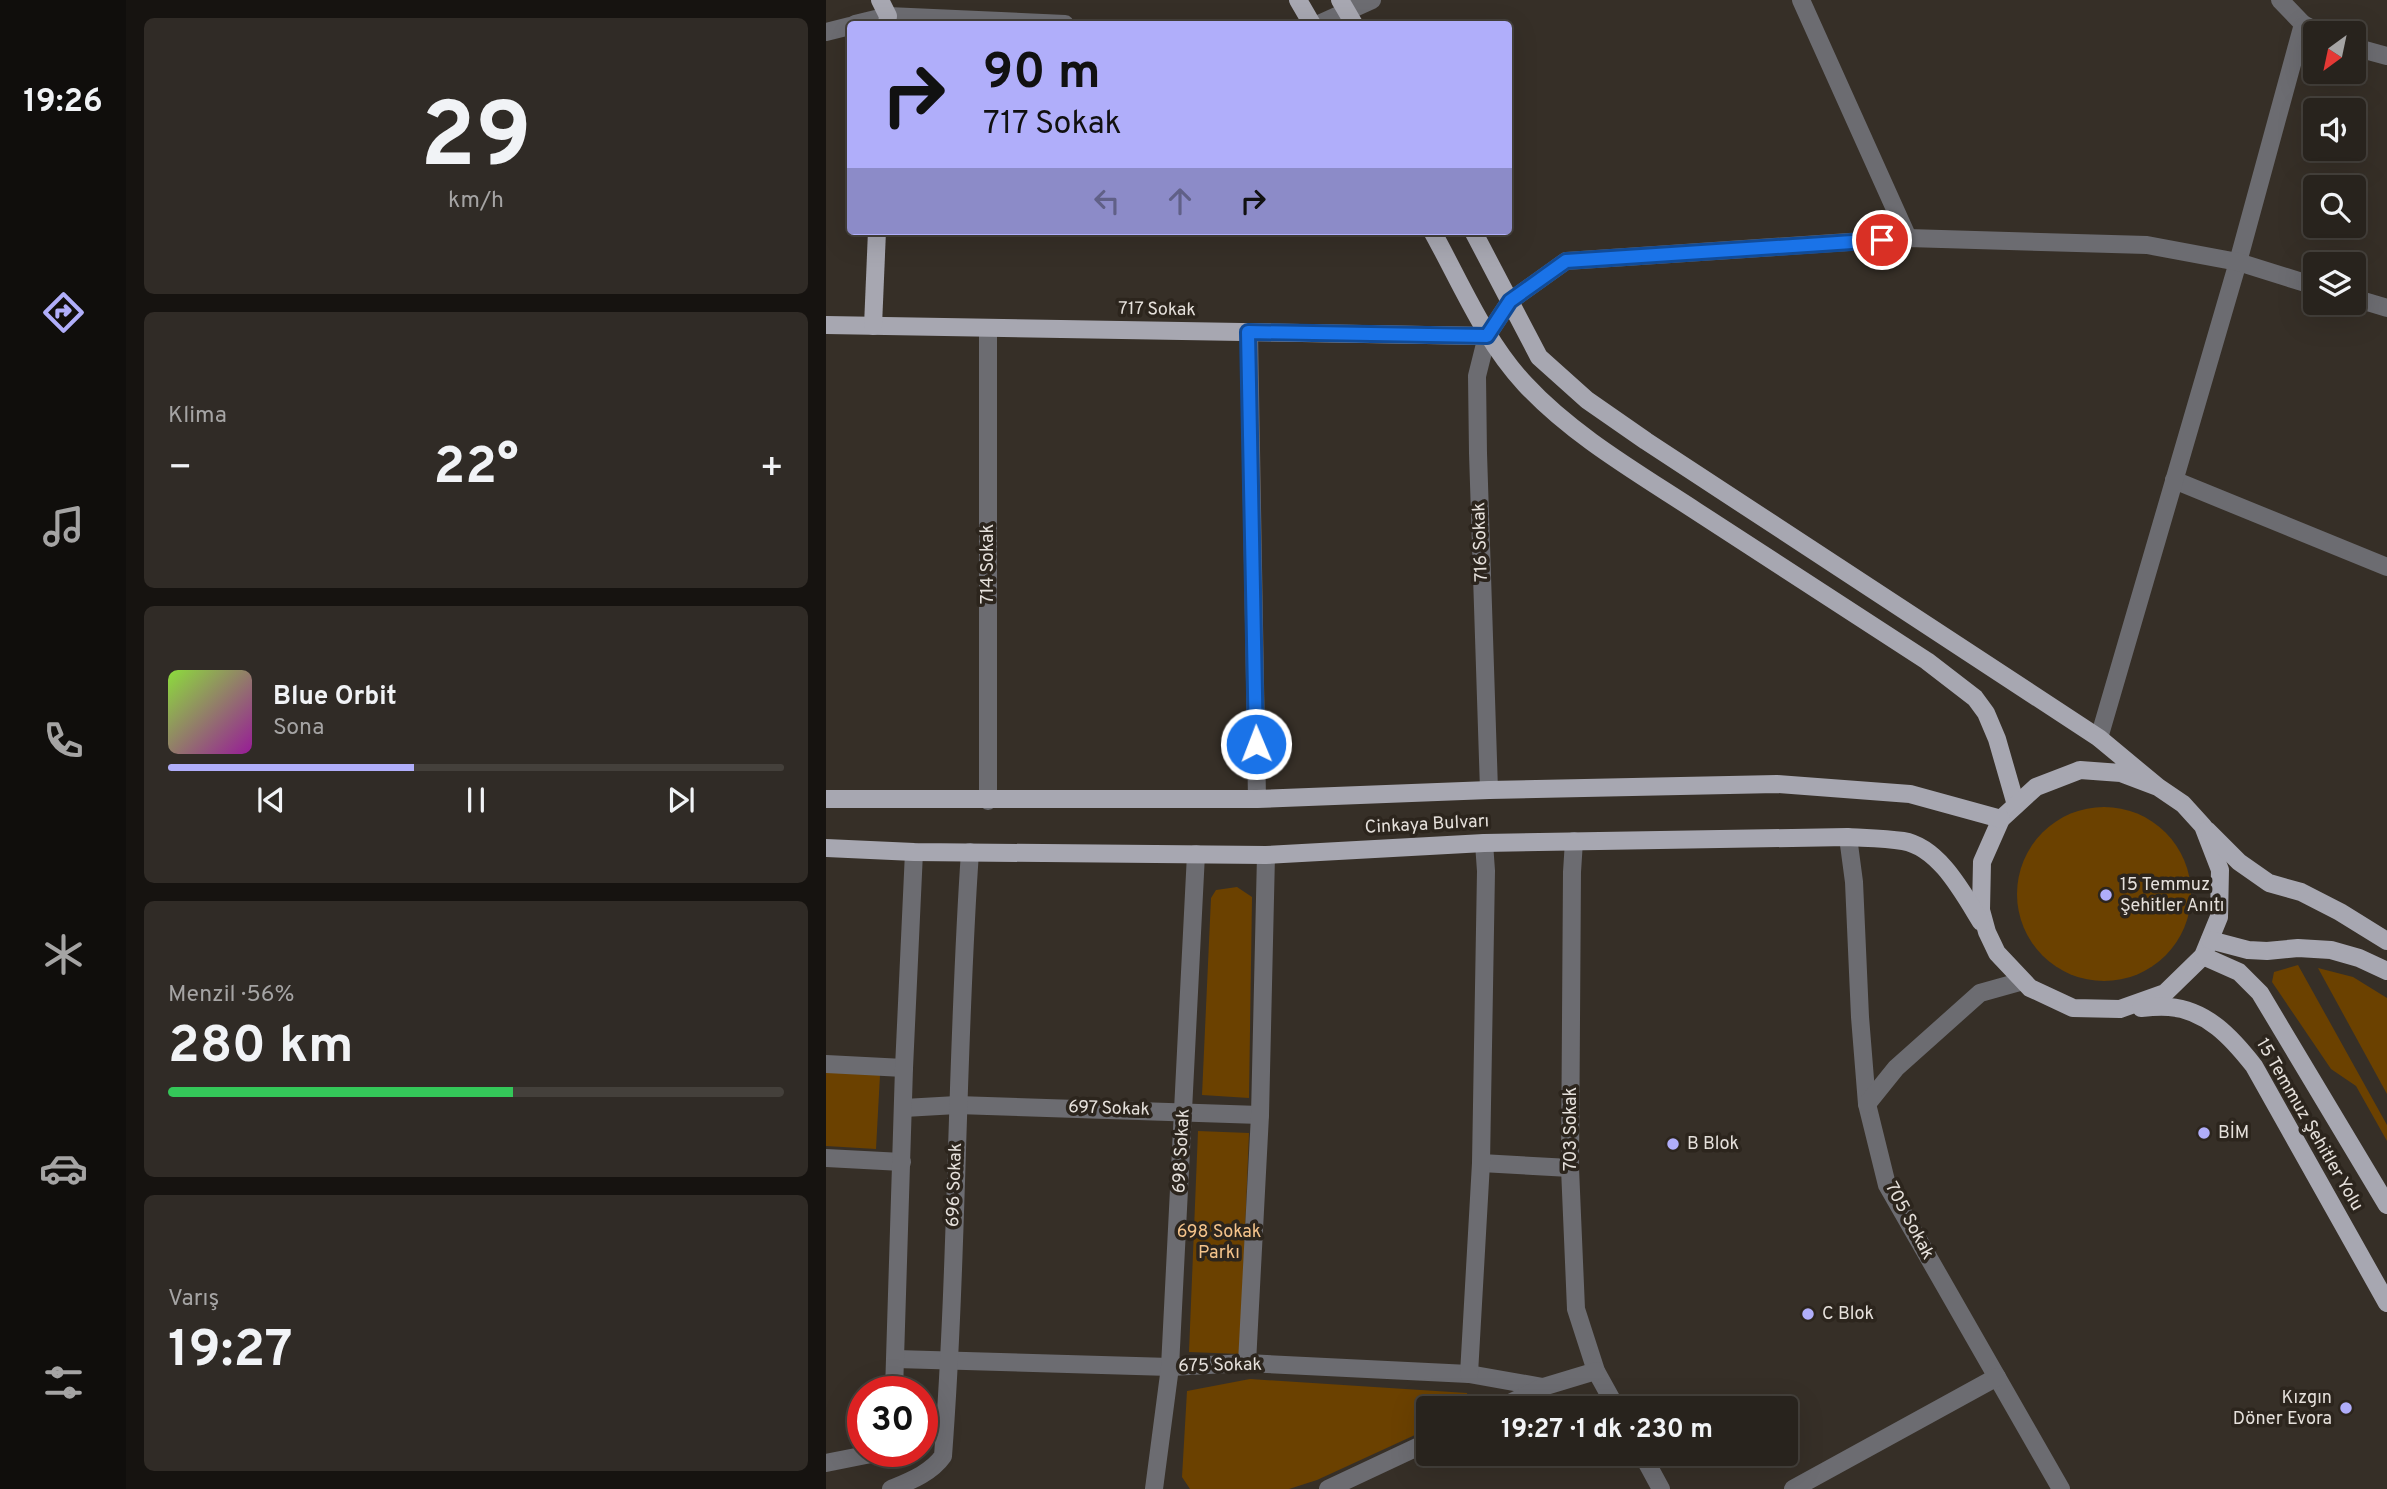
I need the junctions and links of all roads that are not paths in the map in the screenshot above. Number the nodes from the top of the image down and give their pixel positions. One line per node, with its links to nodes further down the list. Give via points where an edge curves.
1 (1298, 0): 9 (main road)
2 (1372, 0): 5 (street)
3 (1801, 0): 19 (street)
4 (2280, 0): 11 (street)
5 (1347, 12): 10 (street)
6 (885, 14): 7 (street); 8 (street)
7 (865, 21)
8 (1011, 21)
9 (1310, 21)
10 (1326, 21)
11 (2302, 24): 20 (street)
12 (847, 27): 13 (street)
13 (826, 32)
14 (2366, 50): 15 (street)
15 (2387, 56)
16 (877, 235): 26 (main road)
17 (1434, 235): 29 (main road)
18 (1475, 235): 22 (main road)
19 (1908, 238): 20 (street, via 2147,245); 22 (street, via 1566,261)
20 (2238, 262): 21 (street); 30 (street)
21 (2303, 282)
22 (1510, 301): 29 (street, 716 Sokak); 32 (main road, via 1539,357 1587,400)
23 (2366, 302): 24 (street)
24 (2387, 308)
25 (826, 325): 26 (main road, 717 Sokak)
26 (873, 326): 27 (main road, 717 Sokak)
27 (988, 328): 28 (main road, 717 Sokak); 37 (street, 714 Sokak)
28 (1248, 332): 29 (main road, 717 Sokak); 36 (street)
29 (1487, 336): 34 (street, 716 Sokak, via 1477,376); 38 (main road, via 1525,384 1615,459 1927,661 1975,698 1993,727)
30 (2174, 480): 31 (street); 32 (street)
31 (2387, 567)
32 (2099, 738): 33 (main road)
33 (2158, 787): 38 (main road, via 2121,773 2080,770 2036,787); 40 (main road, via 2183,804)
34 (1489, 790): 36 (main road, Cinkaya Bulvarı); 39 (main road, Cinkaya Bulvarı, via 1777,784 1910,794)
35 (826, 799): 37 (main road, Cinkaya Bulvarı)
36 (1257, 799): 37 (main road, Cinkaya Bulvarı)
37 (988, 800)
38 (2016, 805): 39 (main road)
39 (2001, 819): 49 (main road, via 1982,862 1981,910)
40 (2203, 826): 50 (main road, via 2239,862 2269,883 2301,892); 51 (main road, via 2220,870 2219,917)
41 (1848, 837): 42 (main road, Cinkaya Bulvarı); 49 (main road, Cinkaya Bulvarı, via 1905,841 1927,849 1959,886); 57 (street, 705 Sokak)
42 (1574, 841): 43 (main road, Cinkaya Bulvarı); 65 (street, 703 Sokak)
43 (1484, 843): 48 (main road, Cinkaya Bulvarı); 64 (street)
44 (826, 848): 45 (main road, Cinkaya Bulvarı)
45 (914, 852): 46 (main road, Cinkaya Bulvarı); 56 (street)
46 (970, 852): 47 (main road, Cinkaya Bulvarı); 58 (street, 696 Sokak)
47 (1196, 854): 48 (main road, Cinkaya Bulvarı); 60 (street, 698 Sokak)
48 (1266, 855): 61 (street)
49 (1987, 932): 53 (main road, via 1997,953)
50 (2387, 941)
51 (2207, 948): 52 (main road, via 2331,950); 54 (main road, via 2165,993); 66 (main road, 15 Temmuz Şehitler Yolu, via 2260,993)
52 (2387, 971)
53 (2023, 981): 54 (main road, via 2073,1008); 57 (street, via 1979,993 1896,1068)
54 (2120, 1009): 67 (main road, 15 Temmuz Şehitler Yolu, via 2168,1006 2192,1012 2233,1038 2254,1066)
55 (826, 1064): 56 (street)
56 (904, 1068): 59 (street)
57 (1867, 1104): 75 (street, 705 Sokak, via 1887,1185)
58 (957, 1105): 59 (street, 697 Sokak); 60 (street, 697 Sokak); 69 (street, 696 Sokak)
59 (904, 1108): 63 (street)
60 (1184, 1111): 61 (street, 697 Sokak); 71 (street, 698 Sokak)
61 (1260, 1115): 70 (street)
62 (826, 1158): 63 (street)
63 (902, 1162): 68 (street)
64 (1481, 1163): 65 (street); 73 (street)
65 (1570, 1168): 72 (street, 703 Sokak, via 1576,1308)
66 (2387, 1205)
67 (2387, 1303)
68 (896, 1359): 69 (street, 675 Sokak); 74 (street)
69 (950, 1359): 71 (street, 675 Sokak); 83 (street, 696 Sokak, via 943,1456 920,1476)
70 (1247, 1363): 71 (street, 675 Sokak); 73 (street, 675 Sokak)
71 (1170, 1367): 84 (street, 698 Sokak)
72 (1596, 1371): 76 (street); 78 (street, 703 Sokak)
73 (1469, 1374): 76 (street, 675 Sokak)
74 (895, 1376)
75 (1997, 1377): 87 (street); 88 (street, 705 Sokak)
76 (1544, 1387): 77 (street)
77 (1525, 1396)
78 (1610, 1396)
79 (1416, 1448): 85 (street)
80 (847, 1459): 81 (street)
81 (826, 1463)
82 (1649, 1466): 86 (street)
83 (891, 1489)
84 (1154, 1489)
85 (1328, 1489)
86 (1661, 1489)
87 (1793, 1489)
88 (2061, 1489)

